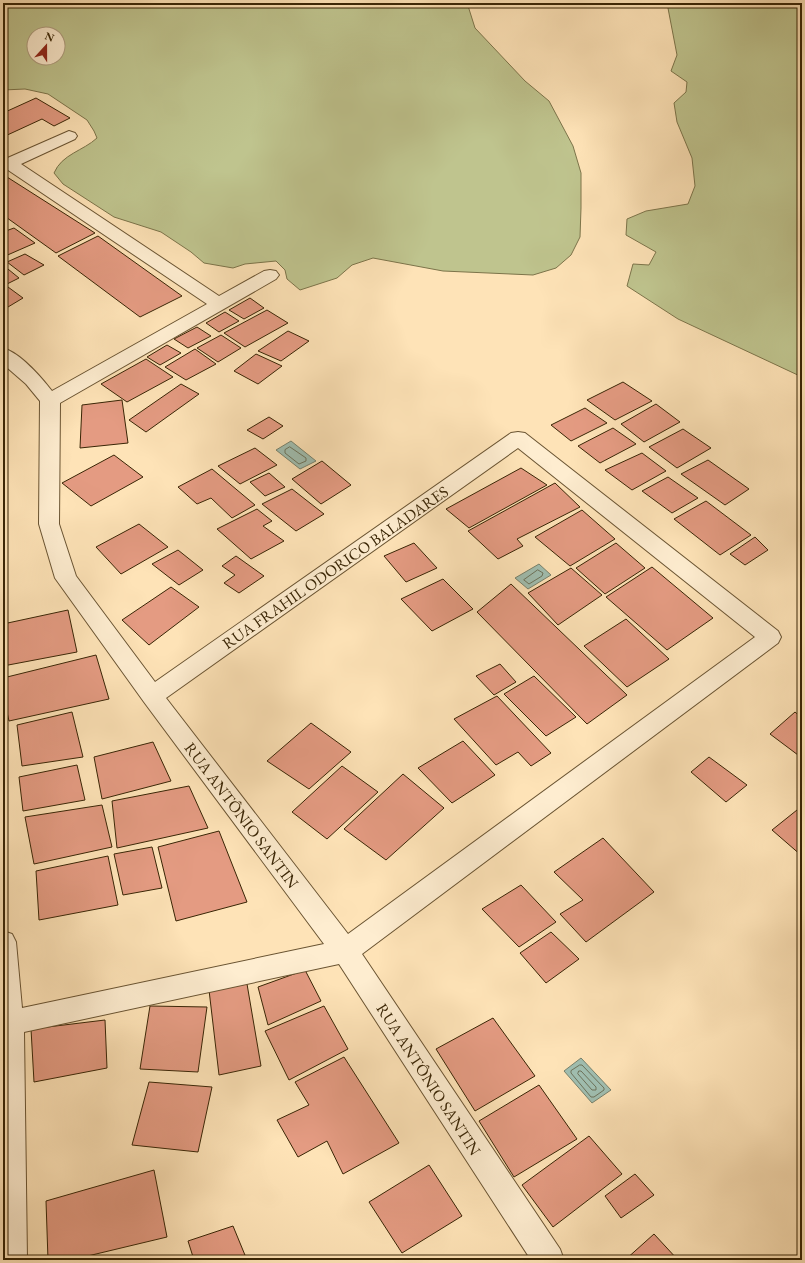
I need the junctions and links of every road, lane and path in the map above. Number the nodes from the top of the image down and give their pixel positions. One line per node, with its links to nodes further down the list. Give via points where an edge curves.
1 (69, 136): 2 (street)
2 (6, 165): 4 (street)
3 (270, 275): 4 (street)
4 (218, 304): 6 (street)
5 (3, 354): 6 (street, via 33,380)
6 (50, 400): 7 (street, RUA ANTÔNIO SANTIN, via 49,524 66,578)
7 (152, 696): 9 (street, RUA ANTÔNIO SANTIN); 9 (street, RUA FRAHIL ODORICO BALADARES, via 518,438 770,637)
8 (3, 942): 10 (street)
9 (345, 951): 10 (street); 12 (street, RUA ANTÔNIO SANTIN)
10 (7, 1024): 11 (street)
11 (12, 1260)
12 (549, 1260)

